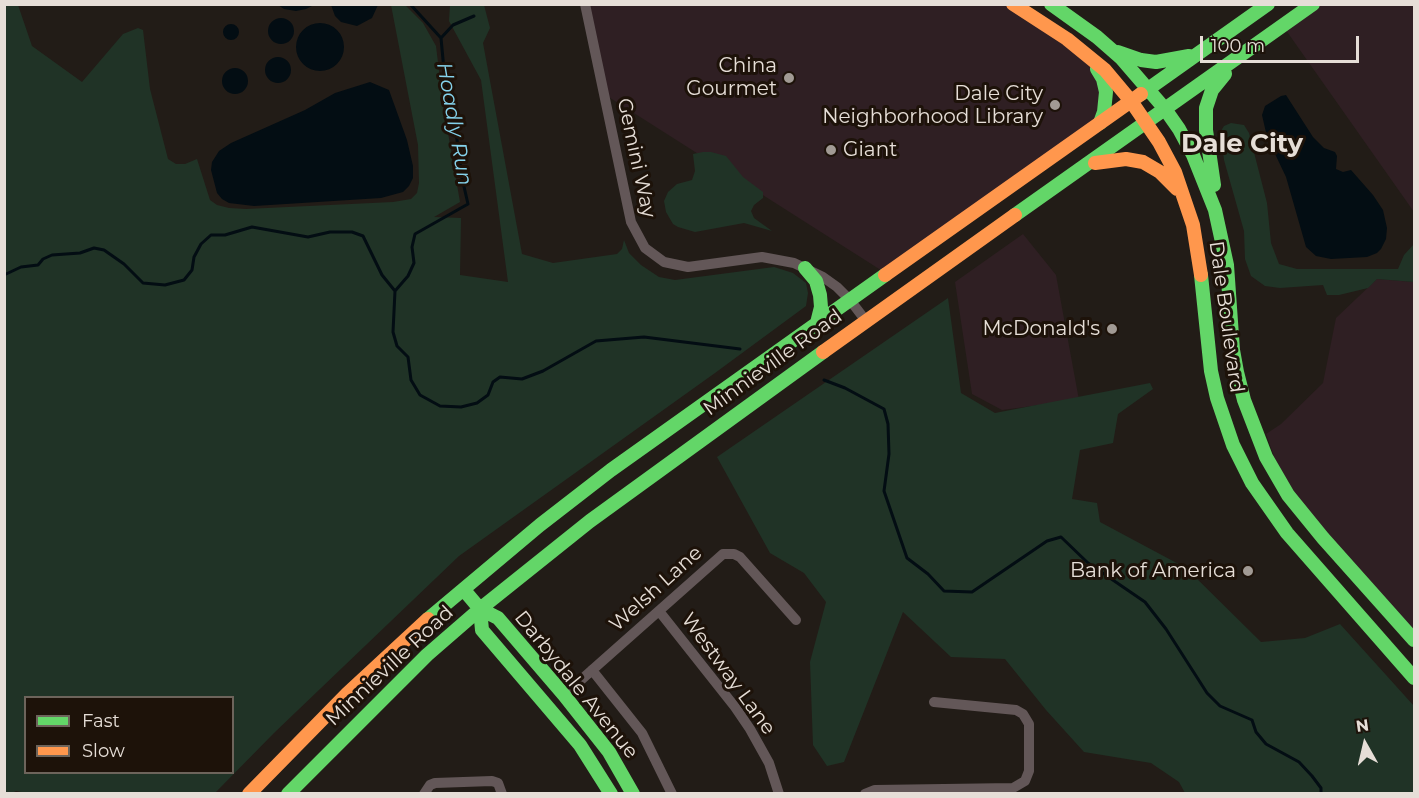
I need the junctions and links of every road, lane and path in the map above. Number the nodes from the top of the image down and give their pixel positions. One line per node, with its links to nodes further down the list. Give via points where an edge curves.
1 (585, 4): 18 (street, Gemini Way, via 631,222 645,248 676,266 762,257)
2 (1013, 4): 8 (main road, Dale Boulevard)
3 (1052, 4): 6 (main road, Dale Boulevard)
4 (1268, 4): 7 (main road, Minnieville Road)
5 (1313, 4): 9 (main road, Minnieville Road)
6 (1111, 49): 7 (main road, via 1156,62); 10 (main road, Dale Boulevard)
7 (1197, 54): 10 (main road, Minnieville Road)
8 (1090, 57): 11 (main road, Dale Boulevard); 13 (main road, via 1106,87)
9 (1238, 58): 12 (main road, Minnieville Road); 17 (main road, via 1212,90 1206,108)
10 (1149, 89): 11 (main road, Minnieville Road); 12 (main road, Dale Boulevard)
11 (1131, 101): 13 (main road, Minnieville Road); 14 (main road, Dale Boulevard)
12 (1165, 109): 14 (main road, Minnieville Road); 17 (main road, Dale Boulevard, via 1193,155)
13 (1100, 123): 19 (main road, Minnieville Road)
14 (1146, 123): 15 (main road, Minnieville Road); 16 (main road, Dale Boulevard, via 1175,172)
15 (1090, 164): 16 (main road, via 1126,159 1143,162 1160,172); 20 (main road, Minnieville Road)
16 (1185, 198): 28 (main road, Dale Boulevard, via 1198,248 1211,371 1233,445 1252,483 1287,533)
17 (1215, 210): 26 (main road, Dale Boulevard, via 1227,265 1237,372 1266,456 1288,495)
18 (805, 268): 19 (street, Gemini Way, via 823,277); 21 (main road, via 820,293)
19 (850, 300): 20 (street, Gemini Way); 21 (main road, Minnieville Road)
20 (866, 321): 23 (main road, Minnieville Road, via 590,521)
21 (817, 323): 22 (main road, Minnieville Road, via 611,470)
22 (464, 590): 23 (main road, Darbydale Avenue); 31 (main road, Minnieville Road, via 347,694)
23 (480, 609): 29 (main road, Darbydale Avenue, via 498,618); 32 (main road, Minnieville Road, via 427,655); 35 (main road, Darbydale Avenue, via 482,630 580,745)
24 (659, 611): 25 (street, Welsh Lane, via 728,553 740,557); 27 (street, Welsh Lane); 38 (street, Westway Lane, via 745,722 769,763)
25 (796, 620)
26 (1414, 640)
27 (592, 670): 29 (street, Welsh Lane); 37 (street, via 642,733)
28 (1414, 678)
29 (564, 695): 36 (main road, Darbydale Avenue, via 609,752)
30 (934, 702): 39 (street, via 1016,710 1023,714 1029,724 1029,771 1025,781 1013,788 874,790)
31 (249, 794)
32 (288, 794)
33 (424, 794): 34 (street, via 435,783 492,781 498,783)
34 (502, 794)
35 (610, 794)
36 (633, 794)
37 (672, 794)
38 (779, 794)
39 (865, 794)

